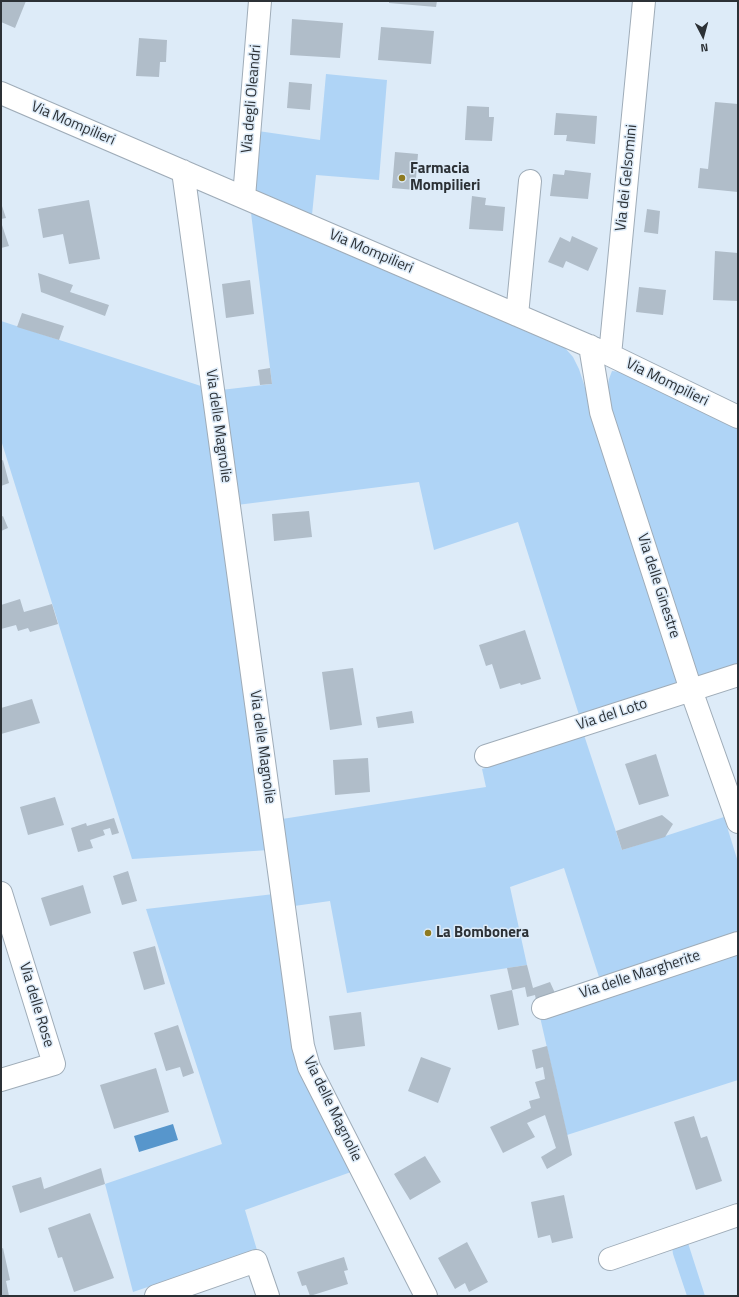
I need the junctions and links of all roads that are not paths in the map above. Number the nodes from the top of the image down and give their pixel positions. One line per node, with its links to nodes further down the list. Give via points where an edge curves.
1 (260, 1): 6 (street, Via degli Oleandri)
2 (644, 1): 9 (street, Via dei Gelsomini)
3 (1, 93): 4 (street, Via Mompilieri)
4 (183, 171): 6 (street, Via Mompilieri); 23 (street, Via delle Magnolie, via 303,1046 309,1068)
5 (530, 181): 7 (street)
6 (244, 197): 7 (street, Via Mompilieri)
7 (517, 315): 8 (street, Via Mompilieri)
8 (590, 346): 9 (street, Via Mompilieri); 12 (street, Via delle Ginestre, via 602,412)
9 (610, 355): 10 (street, Via Mompilieri)
10 (738, 417)
11 (738, 675): 12 (street, Via del Loto)
12 (692, 690): 13 (street, Via del Loto); 14 (street, Via delle Ginestre)
13 (486, 756)
14 (738, 822)
15 (1, 893): 18 (street, Via delle Rose, via 54,1064)
16 (738, 944): 17 (street, Via delle Margherite)
17 (543, 1008)
18 (1, 1080)
19 (738, 1215): 20 (street)
20 (610, 1259)
21 (156, 1296): 22 (street, via 256,1261)
22 (268, 1296)
23 (426, 1296)

